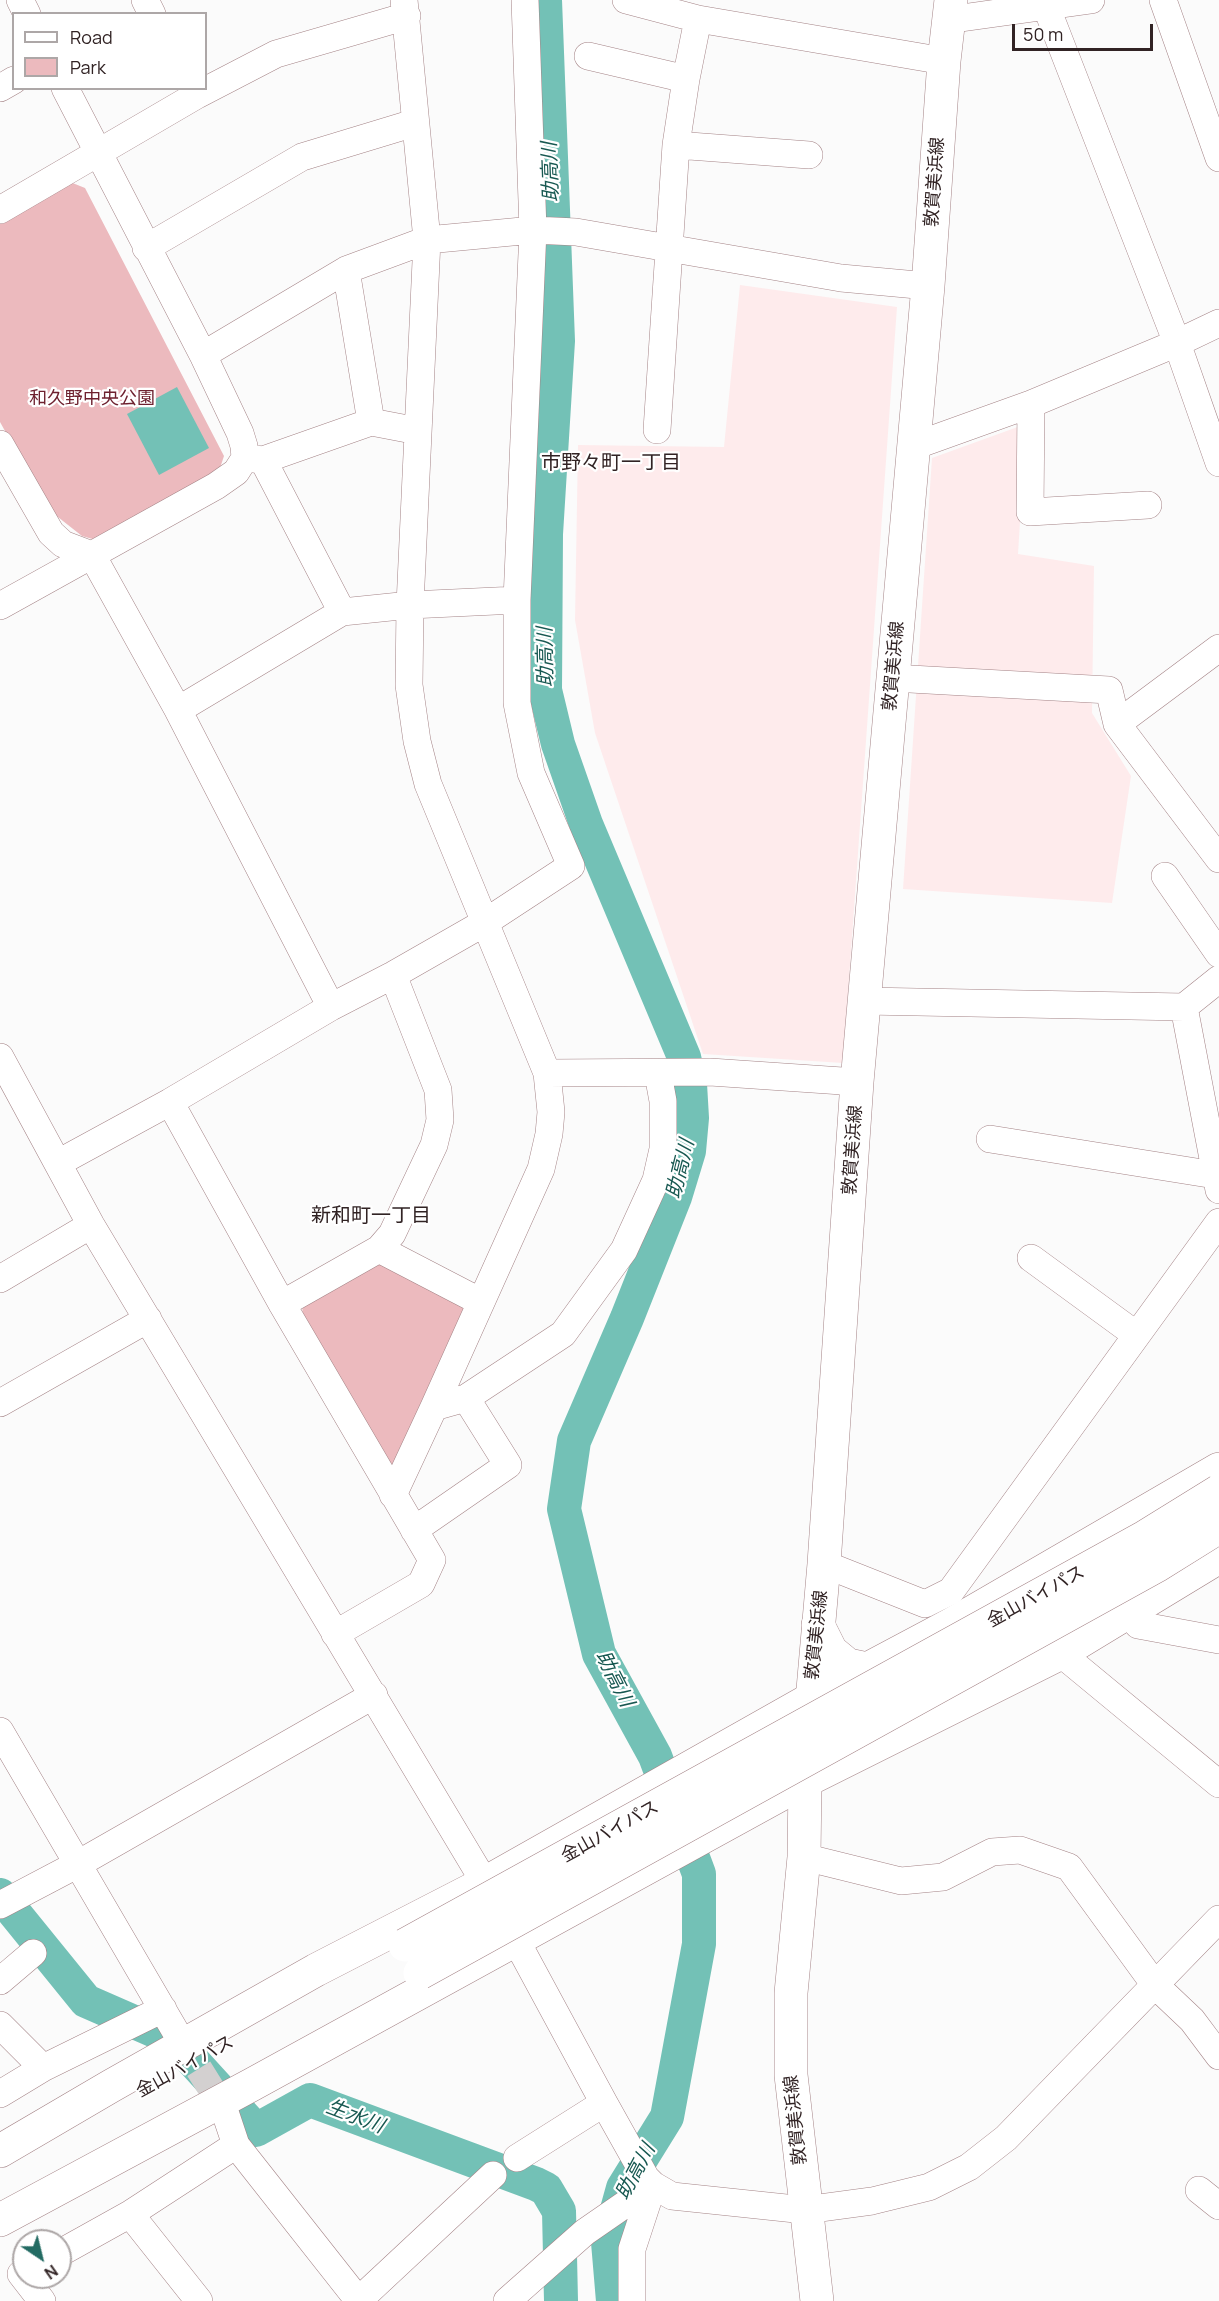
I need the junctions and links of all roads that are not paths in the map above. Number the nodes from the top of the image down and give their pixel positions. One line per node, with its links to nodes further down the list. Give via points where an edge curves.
1 (525, 0): 21 (street)
2 (626, 0): 8 (street)
3 (1091, 0): 5 (street)
4 (1163, 0): 19 (street)
5 (1046, 6): 7 (street); 28 (street)
6 (405, 8): 12 (street, via 276,54); 15 (street)
7 (949, 10): 10 (main road, 敦賀美浜線)
8 (698, 20): 10 (street); 11 (street)
9 (588, 56): 11 (street)
10 (944, 61): 26 (main road, 敦賀美浜線)
11 (686, 79): 16 (street)
12 (207, 87)
13 (66, 90): 17 (street)
14 (196, 92): 17 (street)
15 (414, 123): 22 (street); 23 (street, via 302,157)
16 (676, 145): 18 (street); 24 (street)
17 (98, 153): 20 (street); 23 (street)
18 (809, 155)
19 (1219, 158)
20 (0, 210)
21 (533, 230): 22 (street); 24 (street, via 576,232); 41 (street)
22 (427, 240): 25 (street); 32 (street)
23 (146, 248): 29 (street)
24 (669, 248): 26 (street, via 841,278); 33 (street)
25 (346, 270): 29 (street); 31 (street)
26 (928, 286): 35 (main road, 敦賀美浜線)
27 (1219, 323): 28 (street)
28 (1177, 343): 30 (street); 37 (street)
29 (203, 355): 36 (street, via 244,446)
30 (1030, 404): 35 (street); 39 (street, via 1030,512)
31 (371, 422): 32 (street); 36 (street)
32 (418, 430): 42 (street)
33 (657, 430)
34 (0, 444): 38 (street)
35 (914, 446): 46 (main road, 敦賀美浜線)
36 (254, 459): 40 (street, via 226,480); 44 (street)
37 (1219, 463)
38 (10, 483): 40 (street, via 63,544)
39 (1148, 505)
40 (92, 555): 43 (street); 47 (street)
41 (517, 600): 42 (street); 51 (street, via 517,703 531,773 571,866)
42 (410, 605): 44 (street); 51 (street, via 409,685 417,741 428,784)
43 (0, 606)
44 (342, 612): 47 (street)
45 (1219, 648): 48 (street)
46 (892, 678): 48 (street, via 1109,690); 55 (main road, 敦賀美浜線)
47 (178, 710): 56 (street)
48 (1117, 724): 49 (street)
49 (1218, 857)
50 (1165, 876): 52 (street)
51 (484, 923): 53 (street); 59 (street)
52 (1219, 954)
53 (393, 975): 56 (street); 68 (street, via 438,1090 440,1120 434,1145 392,1234)
54 (1219, 979): 57 (street)
55 (864, 1001): 57 (street); 61 (main road, 敦賀美浜線)
56 (331, 1007): 62 (street)
57 (1184, 1007): 65 (street)
58 (0, 1057): 64 (street)
59 (547, 1073): 60 (street); 71 (street, via 551,1112 541,1169)
60 (658, 1074): 61 (street, via 710,1072); 75 (street, via 663,1101 663,1149 656,1180 624,1250 563,1334)
61 (857, 1082): 84 (main road, 敦賀美浜線)
62 (170, 1101): 64 (street); 72 (street)
63 (990, 1139): 65 (street)
64 (58, 1163): 67 (street)
65 (1217, 1182)
66 (1219, 1222): 74 (street)
67 (91, 1225): 70 (street); 73 (street)
68 (379, 1249): 71 (street); 72 (street)
69 (1031, 1258): 74 (street)
70 (0, 1279)
71 (481, 1302): 77 (street)
72 (282, 1304): 80 (street)
73 (148, 1319): 76 (street); 89 (street)
74 (1135, 1334): 85 (street)
75 (466, 1398): 77 (street); 82 (street, via 508,1466)
76 (0, 1402)
77 (434, 1407): 80 (street)
78 (1219, 1469): 86 (main road)
79 (1219, 1491): 105 (main road, 金山バイパス, bridge)
80 (393, 1495): 82 (street)
81 (1219, 1527): 105 (main road, 金山バイパス, bridge, via 1007,1649)
82 (414, 1530): 89 (street, via 432,1560 421,1584)
83 (1219, 1557): 87 (main road)
84 (824, 1564): 85 (street, via 924,1604 951,1591); 88 (main road, 敦賀美浜線)
85 (964, 1572): 86 (street)
86 (996, 1599): 91 (street); 92 (main road)
87 (1129, 1611): 90 (street, via 1138,1625); 91 (main road)
88 (818, 1625): 92 (main road, via 831,1652 848,1665); 94 (main road, 敦賀美浜線)
89 (335, 1634): 93 (street)
90 (1219, 1640)
91 (1061, 1653): 96 (main road); 97 (street)
92 (867, 1669): 94 (main road)
93 (374, 1695): 99 (street); 100 (street)
94 (811, 1699): 96 (main road, 敦賀美浜線); 100 (main road)
95 (0, 1731): 99 (street)
96 (805, 1781): 98 (main road, 敦賀美浜線); 103 (main road)
97 (1219, 1784)
98 (804, 1857): 107 (street, via 901,1881 943,1877 992,1852 1020,1850 1069,1866); 123 (main road, 敦賀美浜線, via 791,1993 790,2075)
99 (78, 1864): 101 (street); 108 (street)
100 (485, 1883): 103 (street); 117 (main road, via 316,1970)
101 (0, 1905)
102 (1217, 1925): 107 (street)
103 (516, 1940): 114 (street); 125 (main road)
104 (33, 1953): 106 (street)
105 (412, 1959): 119 (main road, 金山バイパス); 122 (main road, 金山バイパス)
106 (0, 1981)
107 (1155, 1985): 111 (street, via 1192,2020); 123 (street, via 1006,2138 969,2167 929,2187 872,2201)
108 (163, 2009): 110 (street); 112 (street)
109 (0, 2025): 112 (street)
110 (177, 2034)
111 (1219, 2056)
112 (43, 2067): 113 (street)
113 (0, 2094)
114 (604, 2103): 118 (street); 121 (street)
115 (224, 2109): 116 (street)
116 (236, 2145): 124 (street); 131 (street)
117 (0, 2151)
118 (517, 2158)
119 (0, 2171)
120 (493, 2175): 131 (street)
121 (650, 2182): 123 (street, via 672,2196); 128 (street, via 585,2232); 132 (street, via 632,2249)
122 (0, 2202)
123 (806, 2210): 133 (main road, 敦賀美浜線)
124 (130, 2214): 126 (street); 130 (street)
125 (0, 2220)
126 (72, 2246)
127 (28, 2289): 129 (street)
128 (514, 2298)
129 (42, 2301)
130 (199, 2301)
131 (359, 2301)
132 (632, 2301)
133 (817, 2301)

